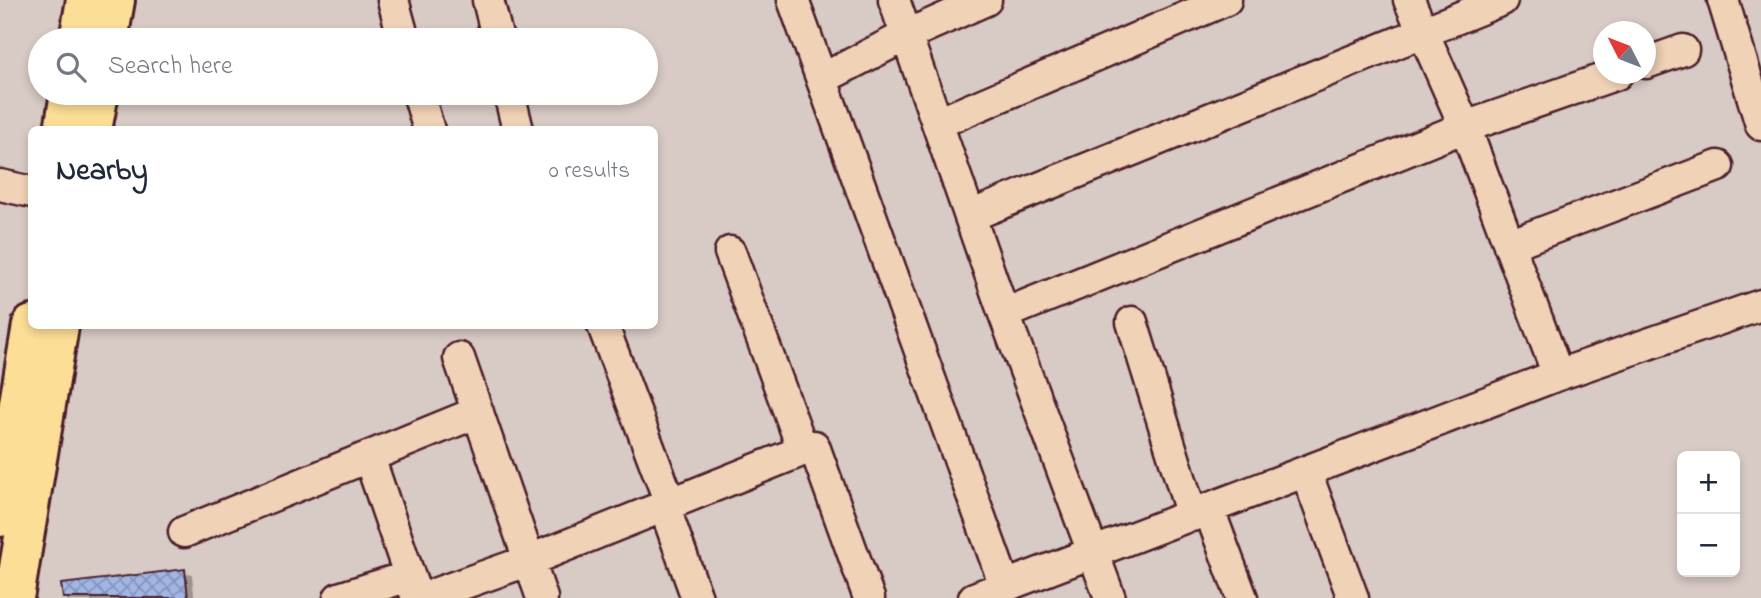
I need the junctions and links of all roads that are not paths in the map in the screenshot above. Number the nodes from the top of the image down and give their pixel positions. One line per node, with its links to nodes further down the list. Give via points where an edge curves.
1 (86, 0): 12 (main road)
2 (115, 0): 13 (main road)
3 (393, 0): 14 (street)
4 (488, 0): 15 (street)
5 (793, 0): 20 (street)
6 (894, 0): 17 (street)
7 (986, 0): 17 (street)
8 (1226, 0): 26 (street)
9 (1409, 0): 16 (street)
10 (1502, 0): 16 (street)
11 (1723, 0): 27 (street)
12 (81, 28)
13 (110, 28)
14 (401, 28)
15 (495, 28)
16 (1423, 31): 32 (street); 36 (street)
17 (907, 35): 20 (street); 26 (street)
18 (1683, 50): 19 (street)
19 (1656, 59)
20 (822, 79): 57 (street)
21 (1593, 82): 32 (street)
22 (68, 105): 28 (main road)
23 (97, 105): 29 (main road)
24 (422, 105): 30 (street)
25 (512, 105): 31 (street)
26 (938, 124): 36 (street)
27 (1761, 125)
28 (65, 126)
29 (93, 126)
30 (428, 126)
31 (517, 126)
32 (1465, 127): 37 (street); 40 (street)
33 (1718, 166): 37 (street)
34 (0, 185): 35 (street)
35 (28, 191)
36 (970, 216): 40 (street)
37 (1509, 245): 46 (street)
38 (730, 252): 48 (street)
39 (1761, 304): 46 (street)
40 (1004, 314): 55 (street)
41 (1132, 322): 52 (street)
42 (31, 329): 53 (main road)
43 (58, 329): 59 (main road)
44 (604, 329): 51 (street)
45 (459, 358): 47 (street)
46 (1558, 375): 50 (street)
47 (478, 412): 49 (street); 56 (street)
48 (803, 450): 51 (street); 63 (street, via 814,446)
49 (369, 457): 54 (street); 58 (street)
50 (1306, 472): 52 (street); 67 (street)
51 (667, 505): 56 (street); 62 (street)
52 (1200, 513): 55 (street); 66 (street)
53 (0, 517)
54 (184, 532)
55 (1092, 555): 57 (street); 65 (street)
56 (530, 560): 58 (street); 61 (street)
57 (1004, 586): 64 (street)
58 (416, 591): 60 (street)
59 (13, 598)
60 (338, 598)
61 (542, 598)
62 (697, 598)
63 (869, 598)
64 (974, 598)
65 (1110, 598)
66 (1242, 598)
67 (1353, 598)

